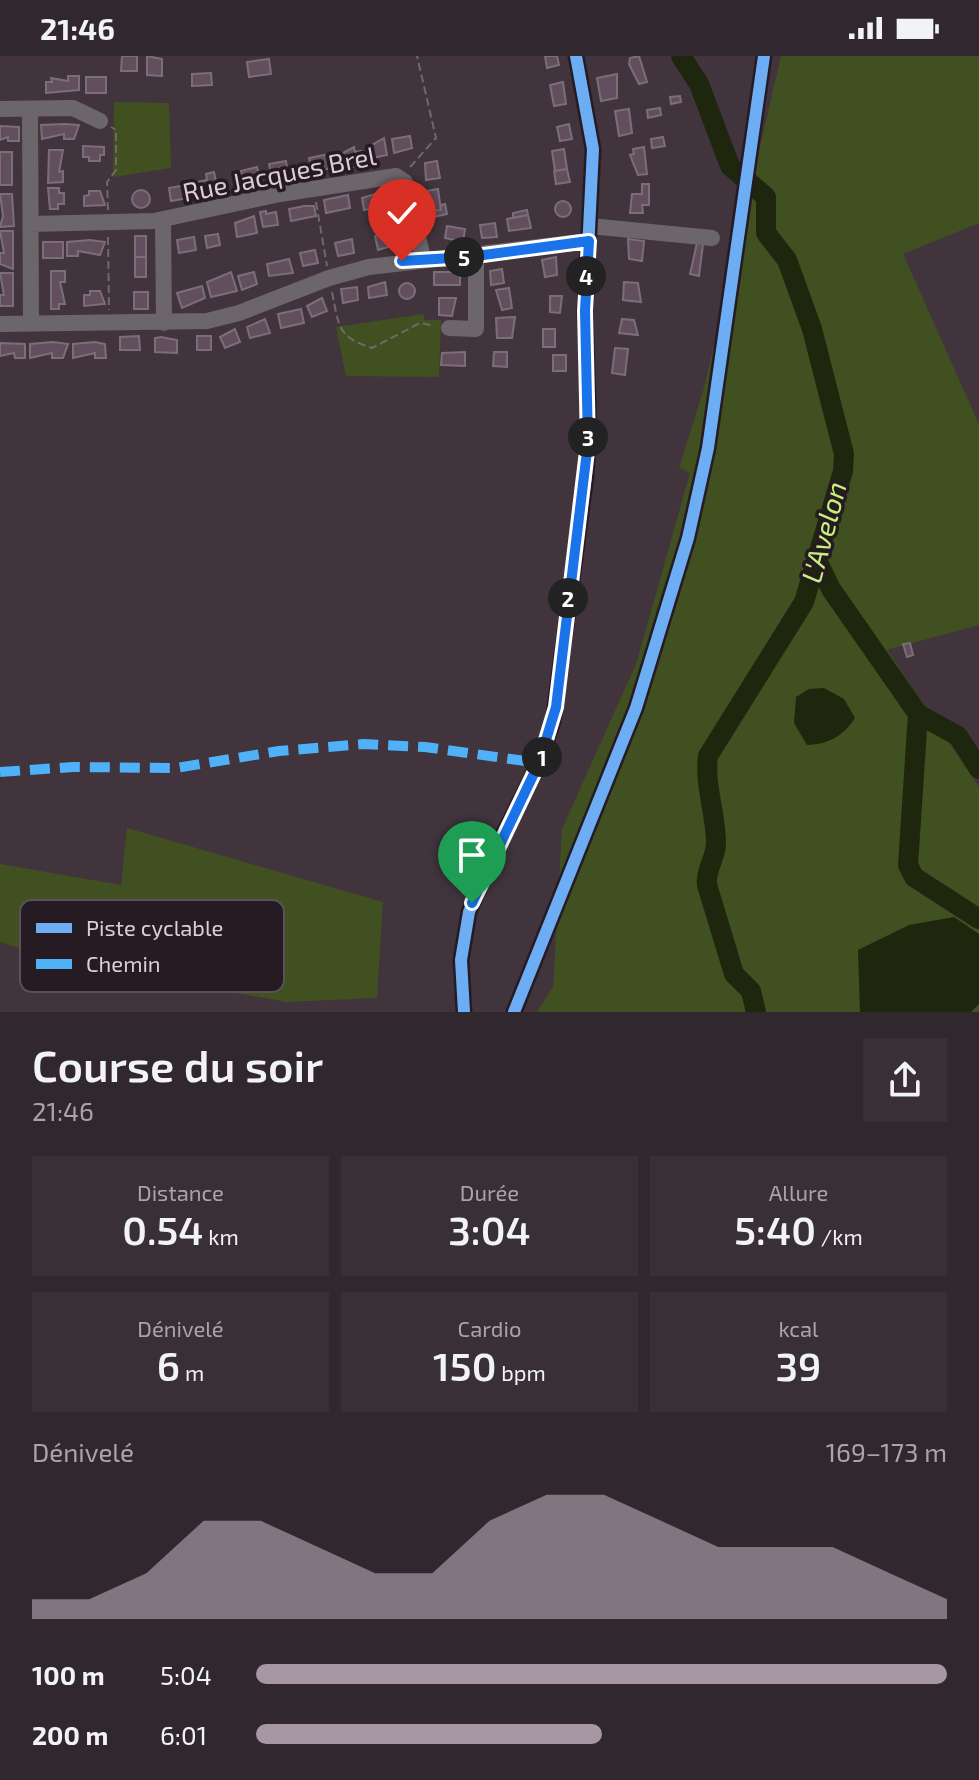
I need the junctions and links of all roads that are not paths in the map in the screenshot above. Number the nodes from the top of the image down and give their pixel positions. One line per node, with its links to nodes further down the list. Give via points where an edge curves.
1 (576, 56): 7 (street, via 592,138)
2 (0, 109): 3 (street)
3 (30, 109): 4 (street, via 77,109); 6 (street)
4 (100, 121)
5 (163, 220): 6 (street, Rue Jacques Brel); 10 (street, Rue Jacques Brel, via 392,175 404,179); 11 (street, Rue Jacques Brel)
6 (31, 224): 13 (street)
7 (589, 234): 8 (street); 9 (street); 15 (street, via 588,443 556,707 539,763 469,912 461,960)
8 (712, 238)
9 (476, 256): 10 (street); 14 (street, via 476,329)
10 (423, 258): 11 (street, via 329,278 228,317)
11 (164, 323): 13 (street)
12 (0, 324): 13 (street)
13 (31, 324)
14 (449, 328)
15 (464, 1012)

